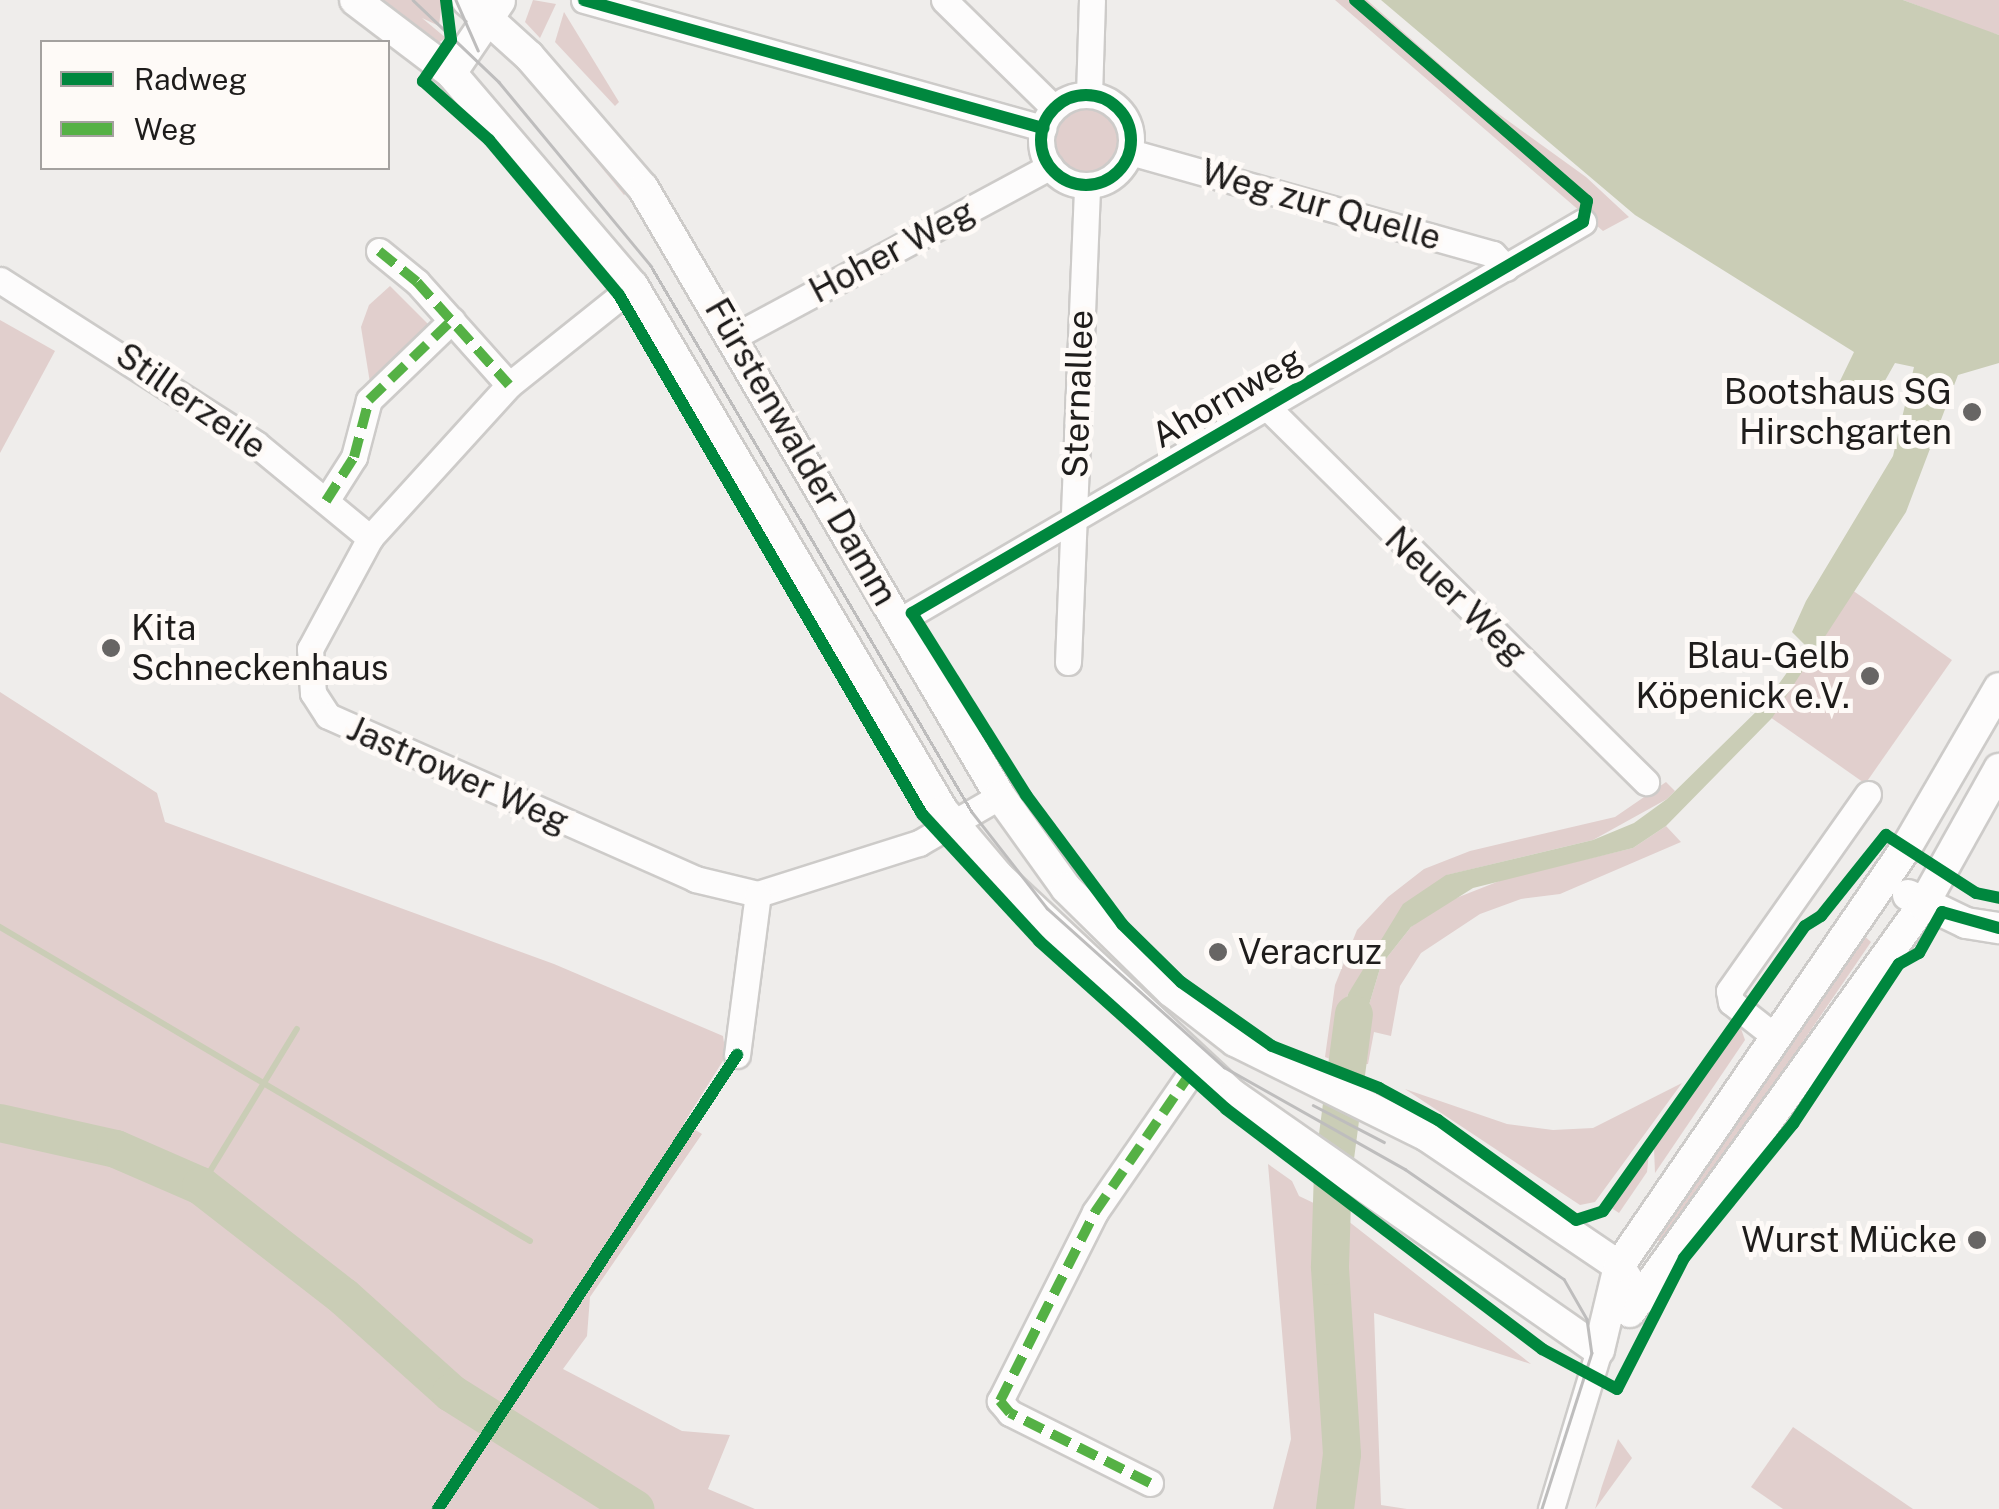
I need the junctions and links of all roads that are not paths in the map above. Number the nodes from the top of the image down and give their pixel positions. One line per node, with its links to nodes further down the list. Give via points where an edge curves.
1 (355, 0): 6 (main road, Fürstenwalder Damm)
2 (584, 0): 8 (street)
3 (944, 0): 8 (street)
4 (1092, 0): 7 (street)
5 (486, 6): 6 (main road); 18 (main road, Fürstenwalder Damm, via 621,158)
6 (451, 73): 16 (main road, Fürstenwalder Damm)
7 (1089, 95): 8 (street); 9 (street, via 1123,114)
8 (1048, 118): 10 (street)
9 (1130, 152): 11 (street, via 1109,179); 14 (street, Weg zur Quelle, via 1493,254)
10 (1050, 166): 11 (street, via 1066,180); 18 (street, Hoher Weg)
11 (1087, 185): 22 (street, Sternallee)
12 (1583, 222): 14 (street, Ahornweg)
13 (379, 252): 17 (street)
14 (1506, 268): 20 (street, Ahornweg)
15 (0, 280): 21 (street, Stillerzeile, via 145,368)
16 (633, 286): 19 (street, Jastrower Weg); 31 (main road, Fürstenwalder Damm)
17 (452, 320): 19 (street); 21 (street, via 369,400 354,457)
18 (734, 337): 24 (main road, Fürstenwalder Damm)
19 (508, 384): 23 (street, Jastrower Weg)
20 (1268, 408): 22 (street, Ahornweg); 28 (street, Neuer Weg)
21 (326, 500): 23 (street, Stillerzeile)
22 (1073, 521): 24 (street, Ahornweg); 25 (street, Sternallee)
23 (370, 538): 33 (street, Jastrower Weg, via 310,649 313,693 328,716 696,879)
24 (899, 621): 30 (main road, Fürstenwalder Damm)
25 (1068, 662)
26 (1999, 688): 32 (main road)
27 (1999, 769): 34 (main road)
28 (1646, 782)
29 (1868, 794): 36 (street, via 1728,991 1731,1002)
30 (1000, 796): 31 (street, Jastrower Weg); 39 (main road, Fürstenwalder Damm, via 1066,888 1172,992 1268,1062 1427,1136)
31 (952, 824): 33 (street, Jastrower Weg, via 855,867); 38 (main road, Fürstenwalder Damm, via 1037,918)
32 (1885, 880): 34 (main road); 36 (main road)
33 (758, 894): 37 (street)
34 (1923, 905): 35 (main road); 40 (main road)
35 (1999, 928)
36 (1773, 1034): 39 (main road)
37 (736, 1054)
38 (1197, 1064): 41 (main road, Fürstenwalder Damm); 42 (street, via 1095,1212 1000,1401 1010,1414)
39 (1619, 1266): 40 (main road, Fürstenwalder Damm); 41 (main road)
40 (1640, 1300): 41 (main road)
41 (1599, 1350): 43 (street)
42 (1150, 1483)
43 (1551, 1509)

